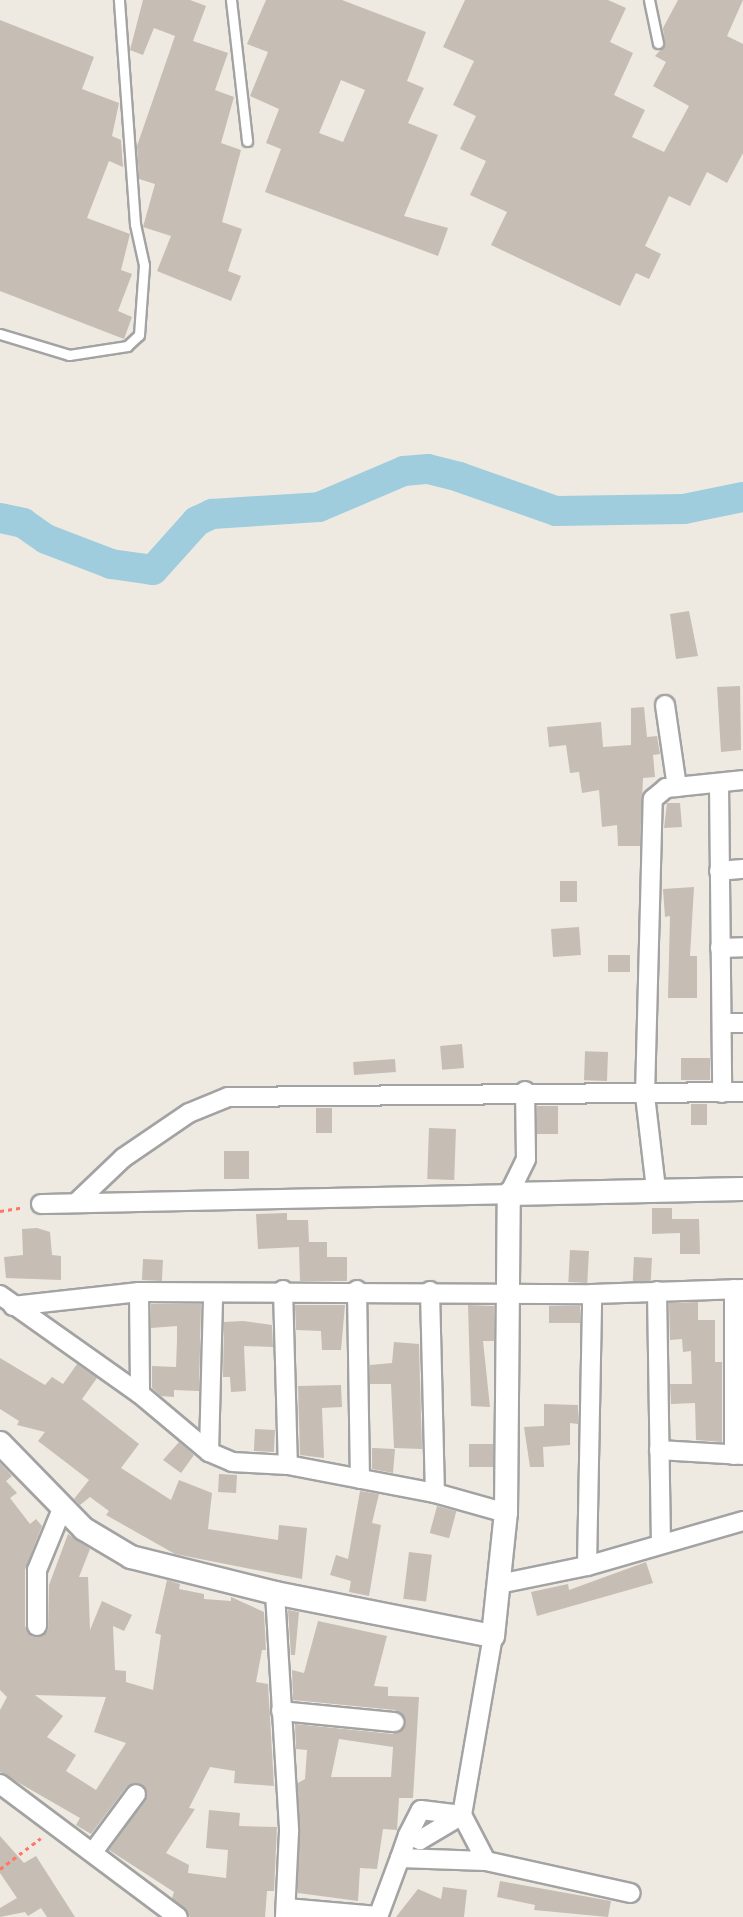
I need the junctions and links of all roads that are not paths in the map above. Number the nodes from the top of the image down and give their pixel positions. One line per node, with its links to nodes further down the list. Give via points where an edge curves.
1 (119, 0): 6 (lane, via 135,224 144,265 139,335 127,346 69,355)
2 (231, 0): 5 (lane)
3 (649, 0): 4 (lane)
4 (658, 43)
5 (247, 141)
6 (0, 334)
7 (665, 705): 10 (street)
8 (743, 780): 9 (street)
9 (719, 783): 10 (street); 12 (street)
10 (677, 787): 20 (street, via 653,799)
11 (743, 869): 12 (street)
12 (719, 871): 14 (street)
13 (743, 947): 14 (street)
14 (720, 948): 15 (street)
15 (722, 1023): 16 (street); 19 (street)
16 (743, 1023)
17 (525, 1091): 20 (street); 23 (street, via 526,1159); 24 (street, via 211,1101 123,1158)
18 (743, 1092): 19 (street)
19 (722, 1093): 20 (street)
20 (645, 1095): 21 (street)
21 (656, 1189): 22 (street); 23 (street)
22 (743, 1189)
23 (509, 1194): 24 (street); 32 (street)
24 (78, 1201): 25 (street)
25 (41, 1204)
26 (738, 1289): 30 (street); 39 (street)
27 (283, 1290): 28 (street); 33 (street); 41 (street)
28 (357, 1290): 29 (street); 42 (street)
29 (430, 1291): 32 (street); 43 (street)
30 (657, 1291): 34 (street); 37 (street)
31 (139, 1292): 33 (street); 35 (street); 36 (street)
32 (510, 1292): 34 (street); 45 (street)
33 (213, 1294): 38 (street)
34 (592, 1294): 48 (street)
35 (6, 1301): 36 (street)
36 (140, 1394): 38 (street)
37 (659, 1450): 39 (street); 47 (street)
38 (209, 1452): 41 (street, via 232,1462)
39 (738, 1455)
40 (4, 1456): 44 (street)
41 (288, 1465): 42 (street)
42 (360, 1479): 43 (street)
43 (435, 1493): 45 (street)
44 (62, 1509): 50 (street, via 131,1557); 51 (street, via 37,1570)
45 (506, 1513): 49 (street)
46 (743, 1521): 47 (street)
47 (661, 1542): 48 (street)
48 (587, 1566): 49 (street)
49 (499, 1584): 52 (street)
50 (275, 1593): 52 (street); 53 (street)
51 (37, 1626)
52 (493, 1636): 57 (street)
53 (281, 1711): 54 (street); 62 (street, via 289,1832)
54 (394, 1722)
55 (0, 1784): 58 (street)
56 (136, 1794): 58 (street)
57 (462, 1815): 59 (street, via 421,1810); 60 (street)
58 (93, 1852): 64 (street)
59 (400, 1858): 60 (street); 63 (street)
60 (486, 1861): 61 (street)
61 (630, 1893)
62 (285, 1912): 63 (street)
63 (378, 1916)
64 (178, 1917)

